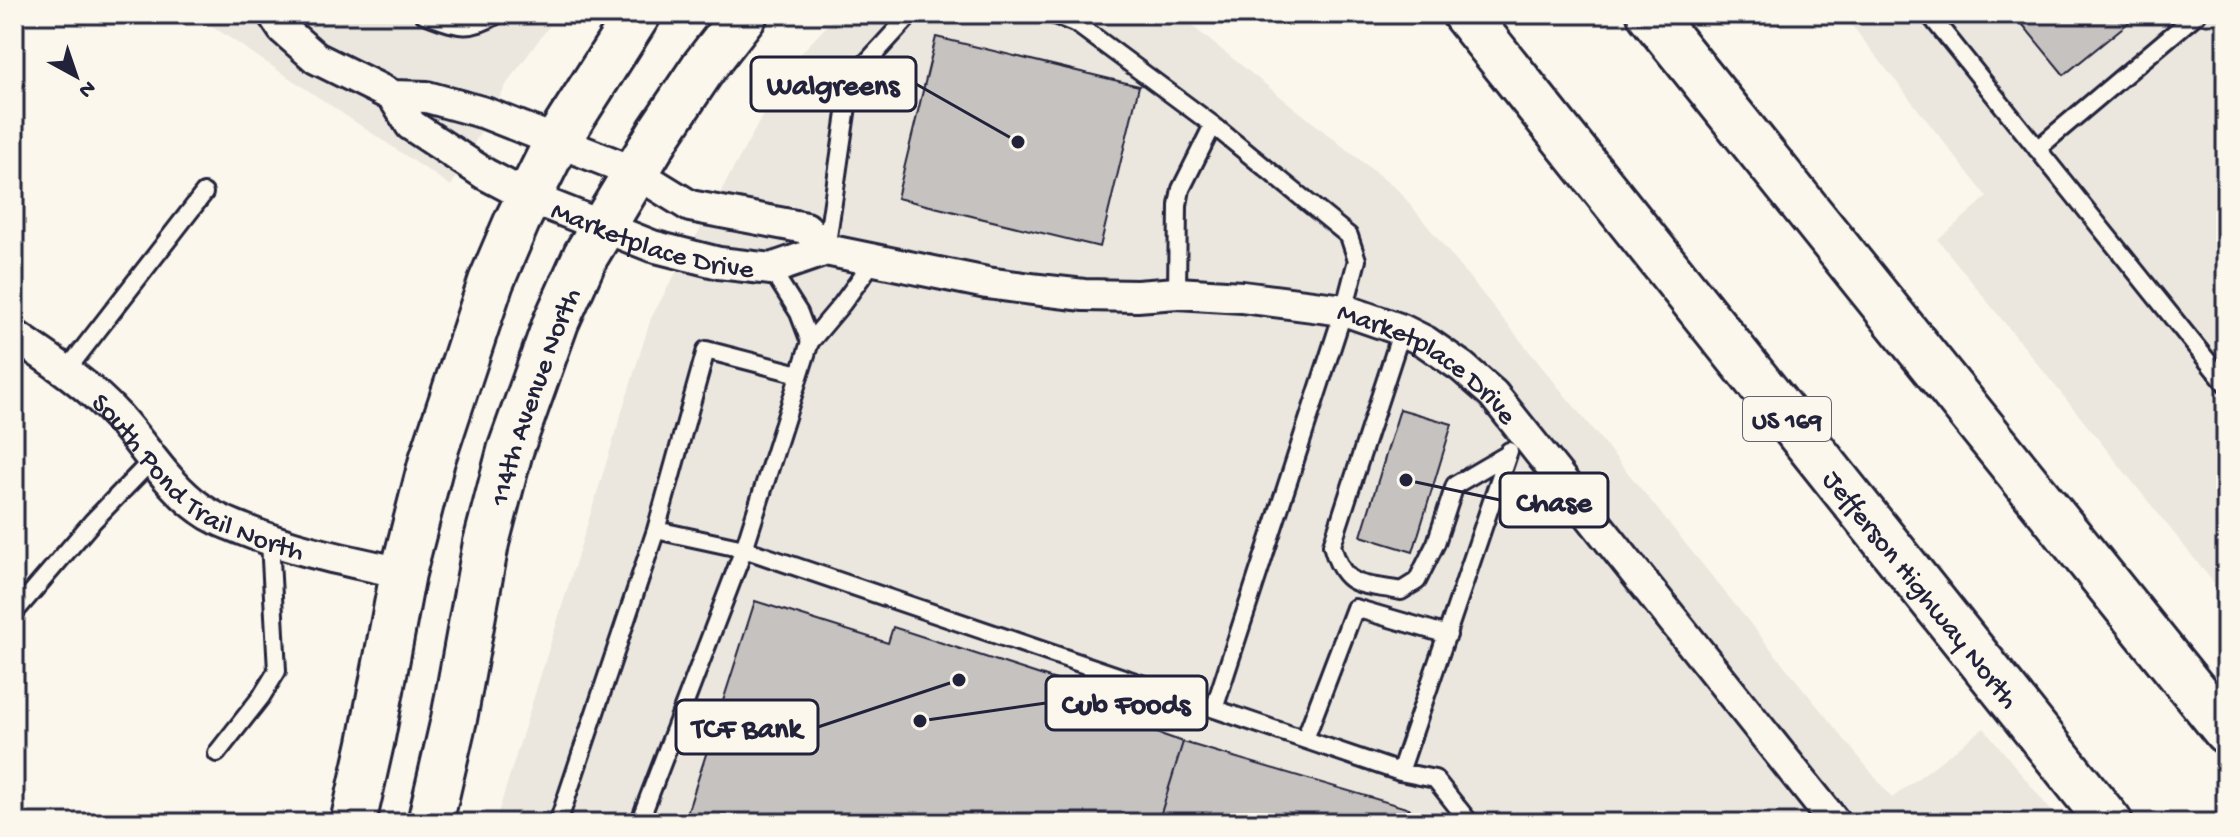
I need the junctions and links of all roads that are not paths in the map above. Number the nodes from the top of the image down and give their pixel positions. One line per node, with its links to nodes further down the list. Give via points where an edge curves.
1 (273, 14): 12 (street, via 316,58)
2 (424, 14): 3 (lane, via 459,27 479,26)
3 (498, 14)
4 (638, 14): 14 (main road)
5 (745, 14): 16 (main road, 114th Avenue North)
6 (911, 14): 20 (lane, via 850,86)
7 (1052, 14): 13 (lane, via 1077,24)
8 (1465, 14): 50 (main road, Jefferson Highway North / US 169)
9 (1650, 14): 40 (main road)
10 (1929, 14): 15 (lane)
11 (2197, 14): 15 (lane)
12 (393, 96): 14 (street, Marketplace Drive, via 427,97 485,113); 18 (street, Marketplace Drive, via 411,125)
13 (1213, 125): 23 (lane, via 1181,189); 24 (lane, via 1349,236 1357,260)
14 (556, 143): 16 (street, Marketplace Drive); 18 (main road)
15 (2037, 149): 30 (lane)
16 (635, 172): 19 (main road, 114th Avenue North); 20 (street, Marketplace Drive, via 690,206 806,228)
17 (204, 193): 28 (lane)
18 (529, 197): 19 (street, Marketplace Drive); 36 (main road, via 471,338)
19 (602, 228): 22 (street, Marketplace Drive, via 706,260); 45 (main road, 114th Avenue North, via 556,322 510,451 486,543)
20 (826, 250): 21 (street, Marketplace Drive); 22 (street, Marketplace Drive)
21 (874, 260): 23 (street, Marketplace Drive, via 987,283 1084,295); 27 (lane)
22 (771, 269): 27 (lane)
23 (1177, 293): 24 (street, Marketplace Drive)
24 (1344, 310): 25 (street, Marketplace Drive); 39 (lane)
25 (1402, 330): 31 (street, Marketplace Drive, via 1462,367 1493,394); 31 (lane, via 1332,545 1339,568 1354,582 1401,591 1417,581 1455,485)
26 (14, 335): 28 (street, South Pond Trail North)
27 (810, 342): 29 (lane)
28 (66, 371): 32 (street, South Pond Trail North, via 103,401)
29 (799, 374): 33 (lane, via 706,350); 35 (lane)
30 (2226, 384)
31 (1512, 440): 38 (lane); 49 (street, Marketplace Drive)
32 (152, 460): 34 (street, South Pond Trail North, via 199,508); 37 (lane)
33 (656, 530): 35 (lane); 46 (lane)
34 (270, 541): 36 (street, South Pond Trail North); 42 (lane, via 277,671)
35 (744, 549): 39 (lane); 47 (lane)
36 (403, 573): 44 (main road)
37 (14, 613)
38 (1448, 635): 41 (lane, via 1355,608); 43 (lane)
39 (1214, 709): 41 (lane)
40 (2226, 731)
41 (1305, 739): 43 (lane)
42 (217, 753)
43 (1400, 772): 48 (lane, via 1435,779)
44 (353, 823)
45 (430, 823)
46 (558, 823)
47 (639, 823)
48 (1470, 823)
49 (1835, 823)
50 (2110, 823)

